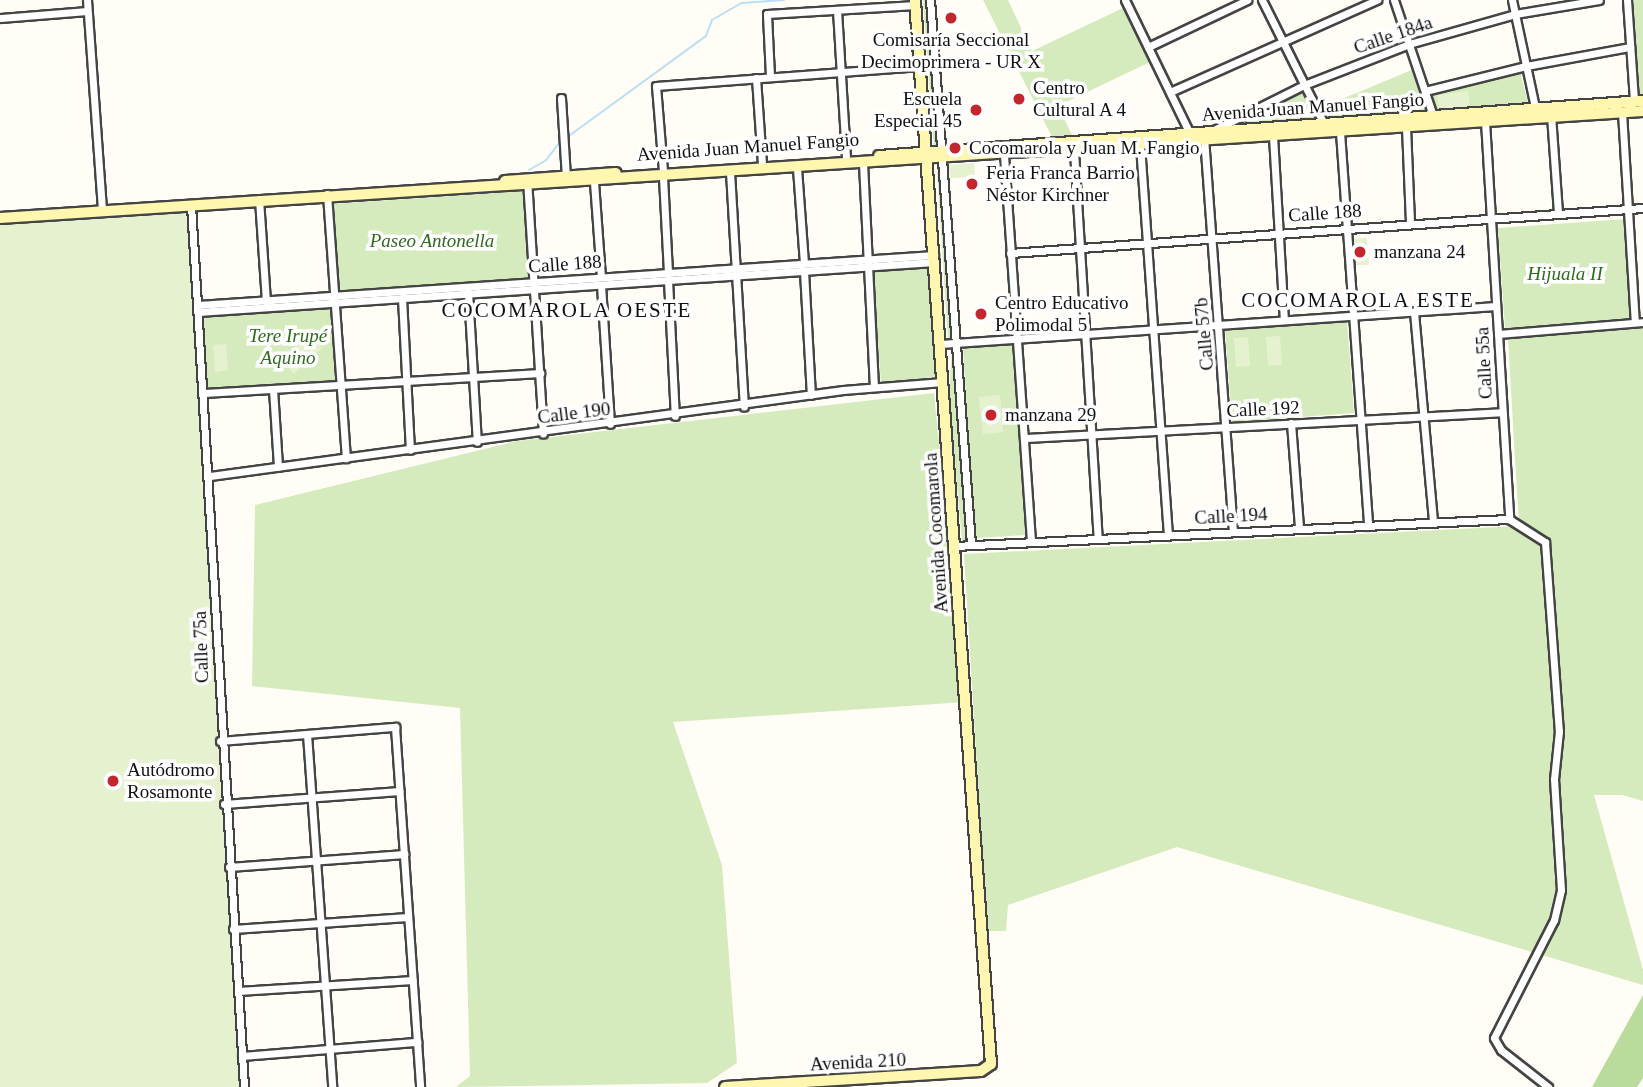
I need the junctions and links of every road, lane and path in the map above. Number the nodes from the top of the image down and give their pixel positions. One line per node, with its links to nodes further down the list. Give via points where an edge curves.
1 (87, 0): 13 (street)
2 (930, 0): 44 (street)
3 (1126, 0): 18 (street)
4 (1247, 0): 18 (street)
5 (1262, 0): 16 (street)
6 (1377, 0): 16 (street, Calle 184a)
7 (1394, 0): 17 (street)
8 (1512, 0): 14 (street)
9 (1600, 0): 14 (street, Calle 184a)
10 (1627, 0): 19 (street)
11 (916, 3): 12 (street); 20 (main road, Avenida Cocomarola)
12 (837, 10): 22 (street); 23 (street, via 767,14)
13 (88, 11): 15 (street); 61 (street)
14 (1515, 14): 17 (street, Calle 184a); 21 (street)
15 (0, 18)
16 (1282, 39): 25 (street); 27 (street, Calle 184a)
17 (1409, 44): 25 (street, Calle 184a); 26 (street)
18 (1148, 47): 27 (street)
19 (1630, 47): 21 (street); 29 (street)
20 (920, 66): 22 (street); 46 (main road, Avenida Cocomarola)
21 (1526, 66): 26 (street); 33 (street)
22 (841, 71): 23 (street); 47 (street)
23 (770, 76): 24 (street)
24 (756, 78): 49 (street); 52 (street, via 656,86)
25 (1304, 85): 36 (street); 39 (street, Calle 184a)
26 (1425, 91): 34 (street)
27 (1170, 92): 41 (street)
28 (561, 98): 53 (street)
29 (1638, 101): 31 (main road, Avenida Juan Manuel Fangio)
30 (1643, 111): 32 (main road, Avenida Juan Manuel Fangio)
31 (1551, 112): 32 (main road, Avenida Juan Manuel Fangio); 33 (main road, Avenida Juan Manuel Fangio); 62 (street)
32 (1622, 112): 60 (street)
33 (1536, 113): 34 (main road, Avenida Juan Manuel Fangio); 35 (main road, Avenida Juan Manuel Fangio)
34 (1433, 116): 36 (main road, Avenida Juan Manuel Fangio)
35 (1485, 121): 37 (main road, Avenida Juan Manuel Fangio); 63 (street, Calle 55a)
36 (1324, 124): 39 (main road, Avenida Juan Manuel Fangio)
37 (1406, 127): 38 (main road, Avenida Juan Manuel Fangio); 65 (street)
38 (1340, 132): 40 (main road, Avenida Juan Manuel Fangio); 66 (street)
39 (1205, 136): 40 (main road, Avenida Juan Manuel Fangio); 41 (main road, Avenida Juan Manuel Fangio); 68 (street, Calle 57b)
40 (1273, 136): 67 (street)
41 (1192, 138): 42 (main road, Avenida Juan Manuel Fangio); 44 (main road, Avenida Juan Manuel Fangio)
42 (1140, 145): 43 (main road, Avenida Juan Manuel Fangio); 69 (street)
43 (1074, 150): 45 (main road, Avenida Juan Manuel Fangio); 70 (street)
44 (942, 155): 45 (main road, Avenida Juan Manuel Fangio); 46 (main road, Avenida Juan Manuel Fangio); 94 (street)
45 (1004, 155): 71 (street)
46 (927, 157): 47 (main road, Avenida Juan Manuel Fangio); 48 (main road, Avenida Juan Manuel Fangio); 72 (main road, Avenida Cocomarola)
47 (846, 158): 49 (main road, Avenida Juan Manuel Fangio)
48 (863, 163): 50 (main road, Avenida Juan Manuel Fangio); 73 (street)
49 (762, 164): 52 (main road, Avenida Juan Manuel Fangio)
50 (797, 168): 51 (main road, Avenida Juan Manuel Fangio); 74 (street)
51 (730, 172): 52 (main road, Avenida Juan Manuel Fangio); 75 (street)
52 (663, 174): 53 (main road, Avenida Juan Manuel Fangio); 54 (main road, Avenida Juan Manuel Fangio); 76 (street)
53 (566, 177): 55 (main road, Avenida Juan Manuel Fangio)
54 (594, 182): 55 (main road, Avenida Juan Manuel Fangio); 77 (street)
55 (527, 183): 56 (main road, Avenida Juan Manuel Fangio); 78 (street)
56 (328, 197): 57 (main road, Avenida Juan Manuel Fangio); 81 (street)
57 (259, 201): 58 (main road, Avenida Juan Manuel Fangio); 82 (street)
58 (191, 205): 61 (main road, Avenida Juan Manuel Fangio); 84 (street, Calle 75a)
59 (1643, 208): 60 (street, Calle 188)
60 (1628, 209): 62 (street, Calle 188); 88 (street)
61 (102, 211): 64 (main road, Avenida Juan Manuel Fangio)
62 (1558, 213): 63 (street, Calle 188)
63 (1492, 217): 65 (street, Calle 188); 83 (street, Calle 55a)
64 (0, 218)
65 (1410, 223): 66 (street, Calle 188)
66 (1345, 227): 67 (street, Calle 188); 86 (street)
67 (1278, 232): 68 (street, Calle 188); 87 (street)
68 (1212, 237): 69 (street, Calle 188); 89 (street, Calle 57b)
69 (1147, 242): 70 (street, Calle 188); 90 (street)
70 (1082, 247): 71 (street, Calle 188); 91 (street)
71 (1010, 253): 93 (street)
72 (934, 258): 73 (street, Calle 188); 95 (main road, Avenida Cocomarola)
73 (868, 263): 74 (street, Calle 188); 101 (street)
74 (804, 267): 75 (street, Calle 188); 104 (street)
75 (736, 272): 76 (street, Calle 188); 105 (street)
76 (668, 276): 77 (street, Calle 188); 108 (street)
77 (601, 281): 78 (street, Calle 188); 111 (street)
78 (535, 286): 79 (street, Calle 188); 96 (street)
79 (468, 290): 80 (street, Calle 188); 81 (street, Calle 188); 97 (street)
80 (402, 298): 81 (street, Calle 188); 98 (street)
81 (335, 299): 82 (street, Calle 188); 100 (street)
82 (266, 304): 84 (street, Calle 188)
83 (1496, 306): 85 (street); 92 (street, Calle 55a)
84 (198, 308): 103 (street, Calle 75a)
85 (1415, 312): 86 (street); 107 (street)
86 (1352, 315): 87 (street); 109 (street)
87 (1284, 319): 89 (street)
88 (1639, 322): 92 (street)
89 (1220, 325): 90 (street); 112 (street, Calle 57b)
90 (1153, 330): 91 (street); 113 (street)
91 (1088, 334): 93 (street); 115 (street)
92 (1498, 334): 106 (street, Calle 55a)
93 (1017, 339): 94 (street); 116 (street)
94 (957, 343): 95 (street); 130 (street)
95 (940, 344): 99 (main road, Avenida Cocomarola)
96 (540, 373): 97 (street); 114 (street)
97 (475, 376): 98 (street); 117 (street)
98 (407, 381): 100 (street); 118 (street)
99 (943, 382): 101 (street, Calle 190); 131 (main road, Avenida Cocomarola)
100 (341, 385): 102 (street); 119 (street)
101 (874, 387): 104 (street, Calle 190)
102 (273, 389): 103 (street); 120 (street)
103 (204, 393): 121 (street, Calle 75a)
104 (811, 396): 105 (street, Calle 190)
105 (744, 407): 108 (street, Calle 190)
106 (1503, 412): 107 (street, Calle 192); 122 (street, Calle 55a)
107 (1425, 413): 109 (street, Calle 192); 123 (street)
108 (675, 416): 111 (street, Calle 190)
109 (1360, 418): 110 (street, Calle 192); 124 (street)
110 (1291, 423): 112 (street, Calle 192); 125 (street)
111 (610, 424): 114 (street, Calle 190)
112 (1227, 426): 113 (street, Calle 192); 126 (street, Calle 57b)
113 (1160, 430): 115 (street, Calle 192); 127 (street)
114 (543, 433): 117 (street, Calle 190)
115 (1093, 434): 116 (street, Calle 192); 128 (street)
116 (1025, 438): 129 (street)
117 (477, 442): 118 (street, Calle 190)
118 (410, 450): 119 (street, Calle 190)
119 (346, 458): 120 (street, Calle 190)
120 (278, 467): 121 (street, Calle 190)
121 (210, 476): 133 (street, Calle 75a)
122 (1509, 519): 123 (street, Calle 194); 154 (street, via 1545,542 1559,731 1553,779 1561,890 1554,920 1493,1038 1501,1050)
123 (1433, 522): 124 (street, Calle 194)
124 (1368, 526): 125 (street, Calle 194)
125 (1299, 528): 126 (street, Calle 194)
126 (1233, 532): 127 (street, Calle 194)
127 (1168, 535): 128 (street, Calle 194)
128 (1098, 538): 129 (street, Calle 194)
129 (1031, 542): 130 (street, Calle 194)
130 (971, 544): 131 (street, Calle 194)
131 (954, 546): 149 (main road, Avenida Cocomarola)
132 (307, 734): 133 (street); 134 (street, via 395,727); 135 (street)
133 (220, 741): 136 (street, Calle 75a)
134 (400, 791): 135 (street); 137 (street)
135 (311, 798): 136 (street); 138 (street)
136 (225, 804): 139 (street, Calle 75a)
137 (405, 854): 138 (street); 140 (street)
138 (316, 861): 139 (street); 141 (street)
139 (229, 867): 142 (street, Calle 75a)
140 (408, 917): 141 (street); 143 (street)
141 (320, 923): 142 (street); 144 (street)
142 (233, 929): 145 (street, Calle 75a)
143 (413, 981): 144 (street); 146 (street)
144 (325, 986): 145 (street); 147 (street)
145 (238, 991): 148 (street, Calle 75a)
146 (417, 1042): 147 (street); 152 (street)
147 (329, 1049): 148 (street); 151 (street)
148 (242, 1056): 150 (street, Calle 75a)
149 (991, 1065): 153 (main road, Avenida 210, via 981,1071)
150 (244, 1087)
151 (332, 1087)
152 (420, 1087)
153 (725, 1087)
154 (1548, 1087)

